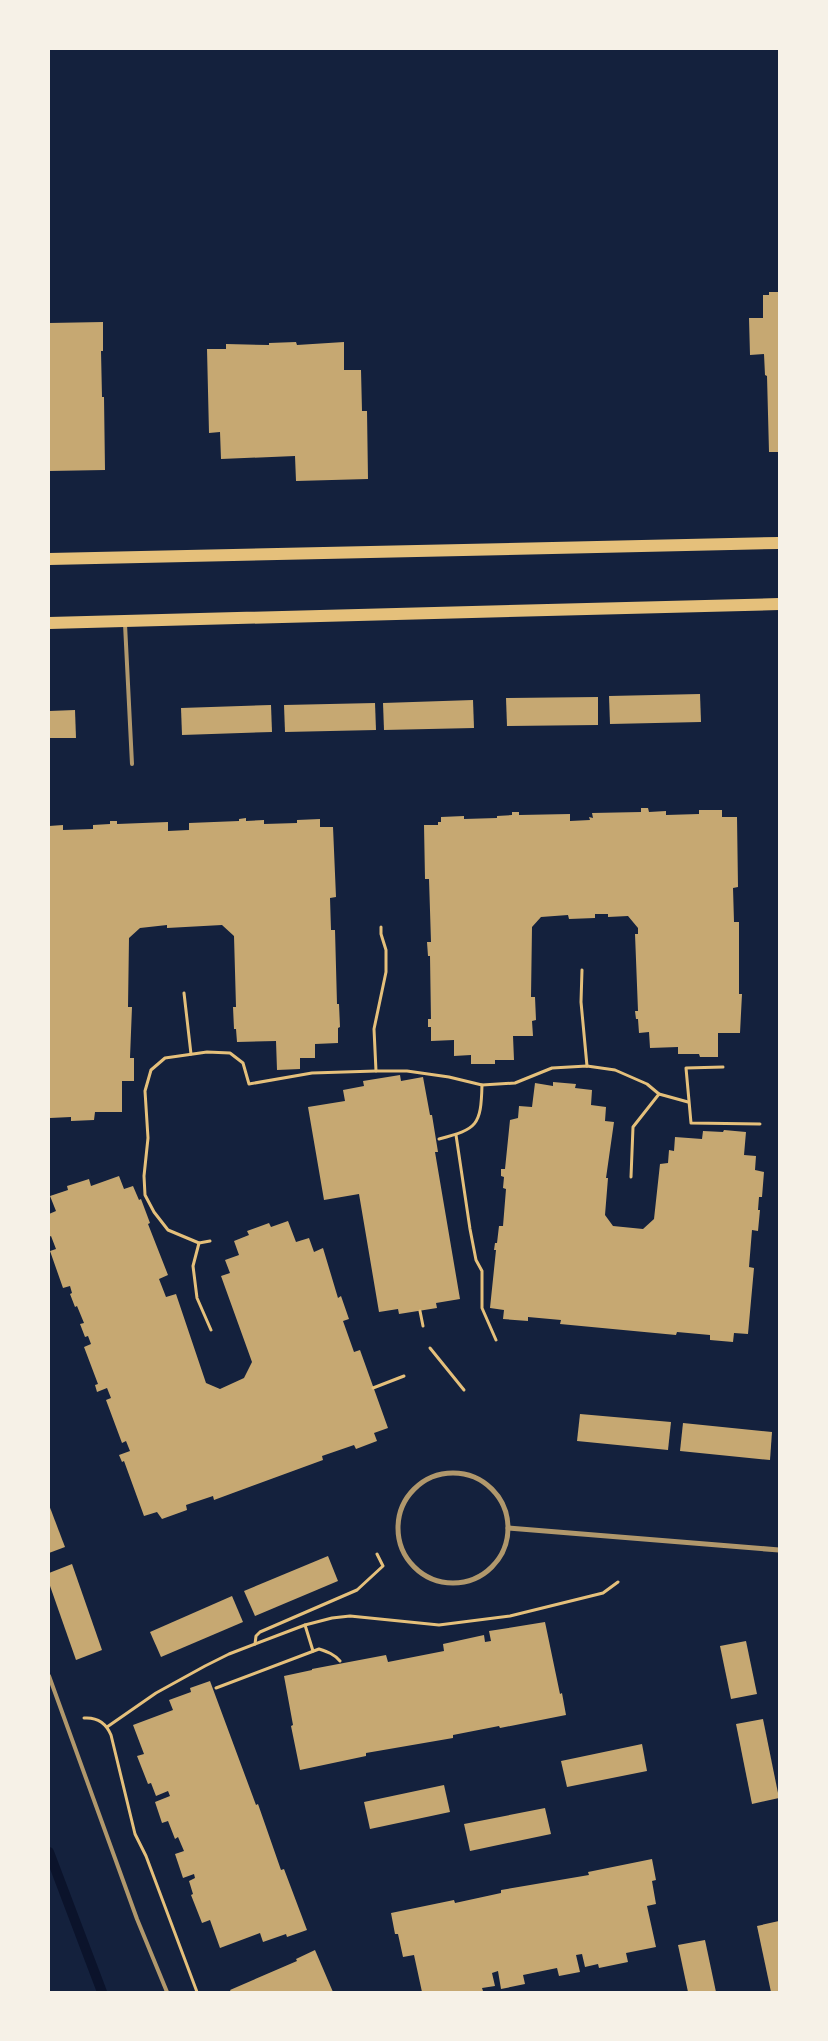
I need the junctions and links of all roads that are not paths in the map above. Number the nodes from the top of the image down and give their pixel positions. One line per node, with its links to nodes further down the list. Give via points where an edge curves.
1 (779, 542): 2 (main road)
2 (49, 559)
3 (779, 604): 4 (main road)
4 (125, 621): 5 (main road); 6 (lane)
5 (49, 623)
6 (132, 764)
7 (508, 1528): 7 (street, via 505,1512 496,1495 482,1482 464,1474 430,1478 414,1489 403,1505 398,1523 401,1546 410,1564 424,1576 444,1583 463,1583 488,1570 505,1546); 8 (street)
8 (779, 1550)
9 (49, 1676): 10 (lane, via 137,1919)
10 (167, 1992)

